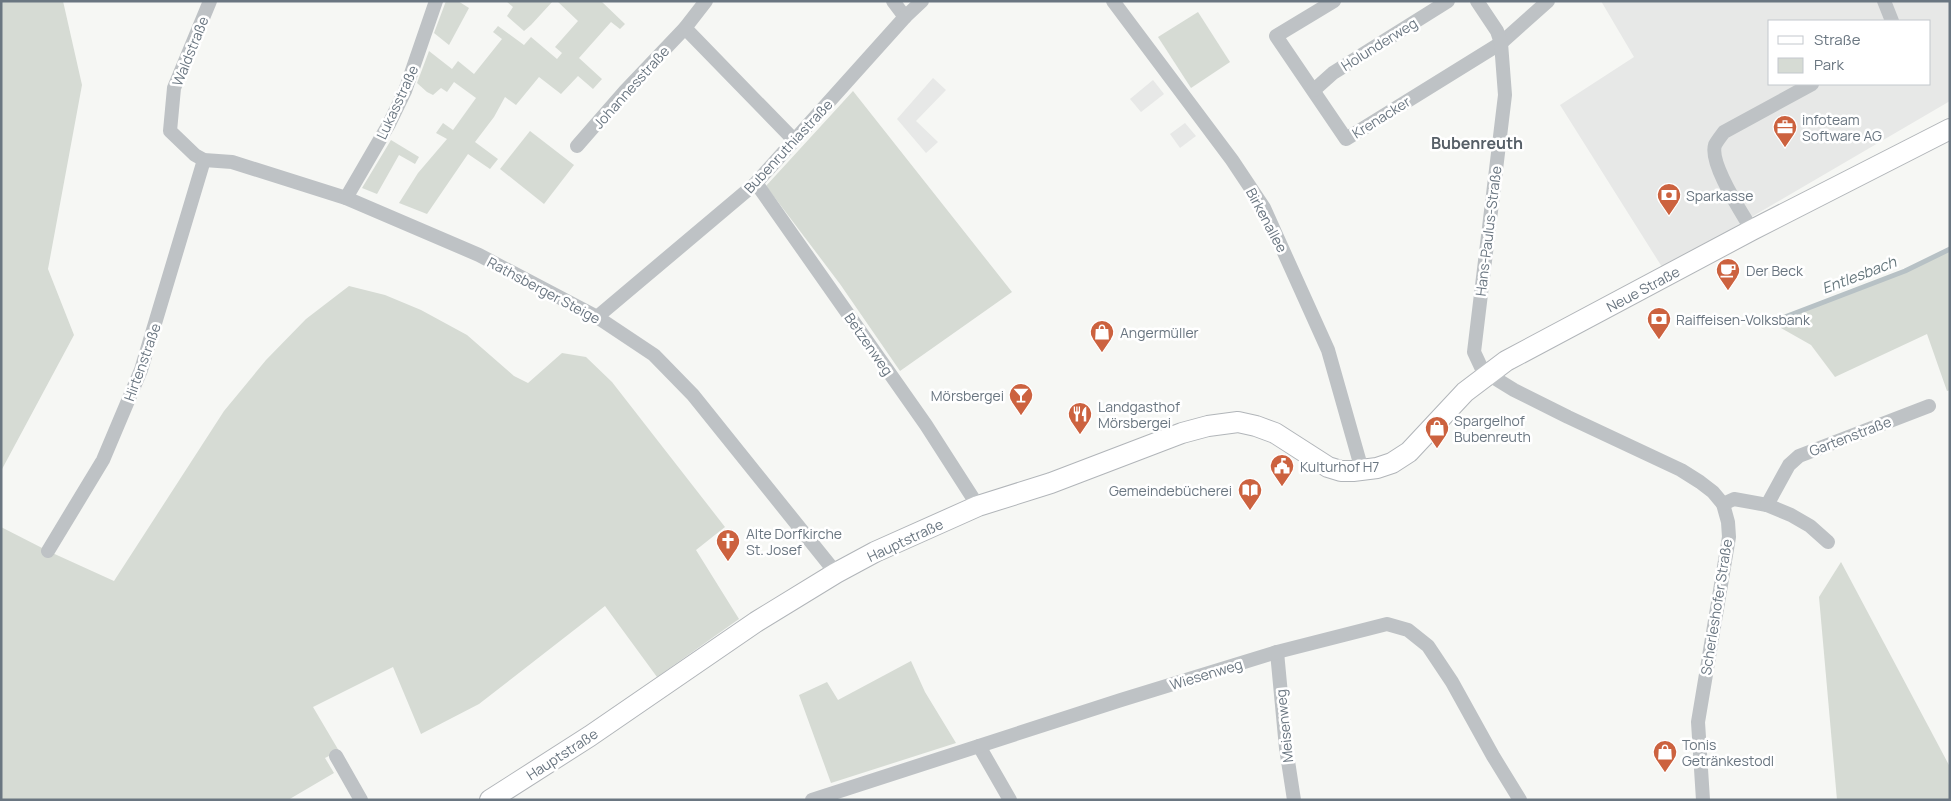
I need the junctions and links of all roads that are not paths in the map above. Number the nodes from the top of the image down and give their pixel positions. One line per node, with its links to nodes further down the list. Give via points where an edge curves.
1 (210, 1): 21 (street, Waldstraße, via 174,88 170,131)
2 (436, 1): 23 (street, Lukasstraße, via 408,84 390,124)
3 (706, 1): 14 (street, Johannesstraße)
4 (893, 1): 12 (street)
5 (922, 1): 12 (street, Bubenruthiastraße)
6 (1113, 1): 28 (street, Birkenallee, via 1264,208 1328,350)
7 (1334, 1): 17 (street, Krenacker, via 1276,36)
8 (1448, 1): 17 (street, Holunderweg, via 1333,73)
9 (1477, 1): 15 (street, Hans-Paulus-Straße)
10 (1548, 1): 15 (street)
11 (1884, 1): 13 (street)
12 (905, 17): 19 (street, Bubenruthiastraße)
13 (1892, 20)
14 (685, 28): 19 (street); 20 (street, Johannesstraße)
15 (1501, 43): 17 (street, Krenacker, via 1346,139); 26 (street, Hans-Paulus-Straße, via 1505,95 1474,352)
16 (1810, 85): 24 (street, via 1724,132 1715,146 1721,176)
17 (1314, 90)
18 (1946, 131): 24 (street, Neue Straße)
19 (794, 140): 22 (street, Bubenruthiastraße)
20 (577, 146)
21 (204, 160): 23 (street, Rathsberger Steige, via 232,162); 33 (street, Hirtenstraße, via 142,370 103,460)
22 (756, 183): 25 (street, Bubenruthiastraße); 31 (street, Betzenweg, via 926,424)
23 (346, 198): 25 (street, Rathsberger Steige, via 479,255)
24 (1752, 230): 26 (street, Neue Straße, via 1527,349)
25 (598, 317): 34 (street, Rathsberger Steige, via 654,356 693,395)
26 (1488, 374): 28 (street, Neue Straße, via 1465,392 1410,452 1392,463); 29 (street, via 1568,417 1681,470 1714,492)
27 (1929, 406): 30 (street, Gartenstraße, via 1799,456 1789,465)
28 (1362, 470): 31 (street, Hauptstraße, via 1341,471 1328,467 1275,433 1238,422 1182,433 1051,483)
29 (1723, 504): 30 (street, via 1734,499); 44 (street, Scherleshofer Straße, via 1729,537 1698,722)
30 (1766, 505): 32 (street, via 1810,526)
31 (978, 506): 34 (street, Hauptstraße)
32 (1828, 542)
33 (48, 551)
34 (836, 573): 39 (street, Hauptstraße, via 756,622)
35 (1277, 652): 36 (street, Wiesenweg); 42 (street, Meisenweg); 43 (street, Wiesenweg, via 1387,624 1408,630 1428,646)
36 (979, 746): 40 (street, Wiesenweg); 41 (street)
37 (336, 756): 38 (street)
38 (362, 800)
39 (490, 800)
40 (812, 800)
41 (1010, 800)
42 (1294, 800)
43 (1520, 800)
44 (1703, 800)

